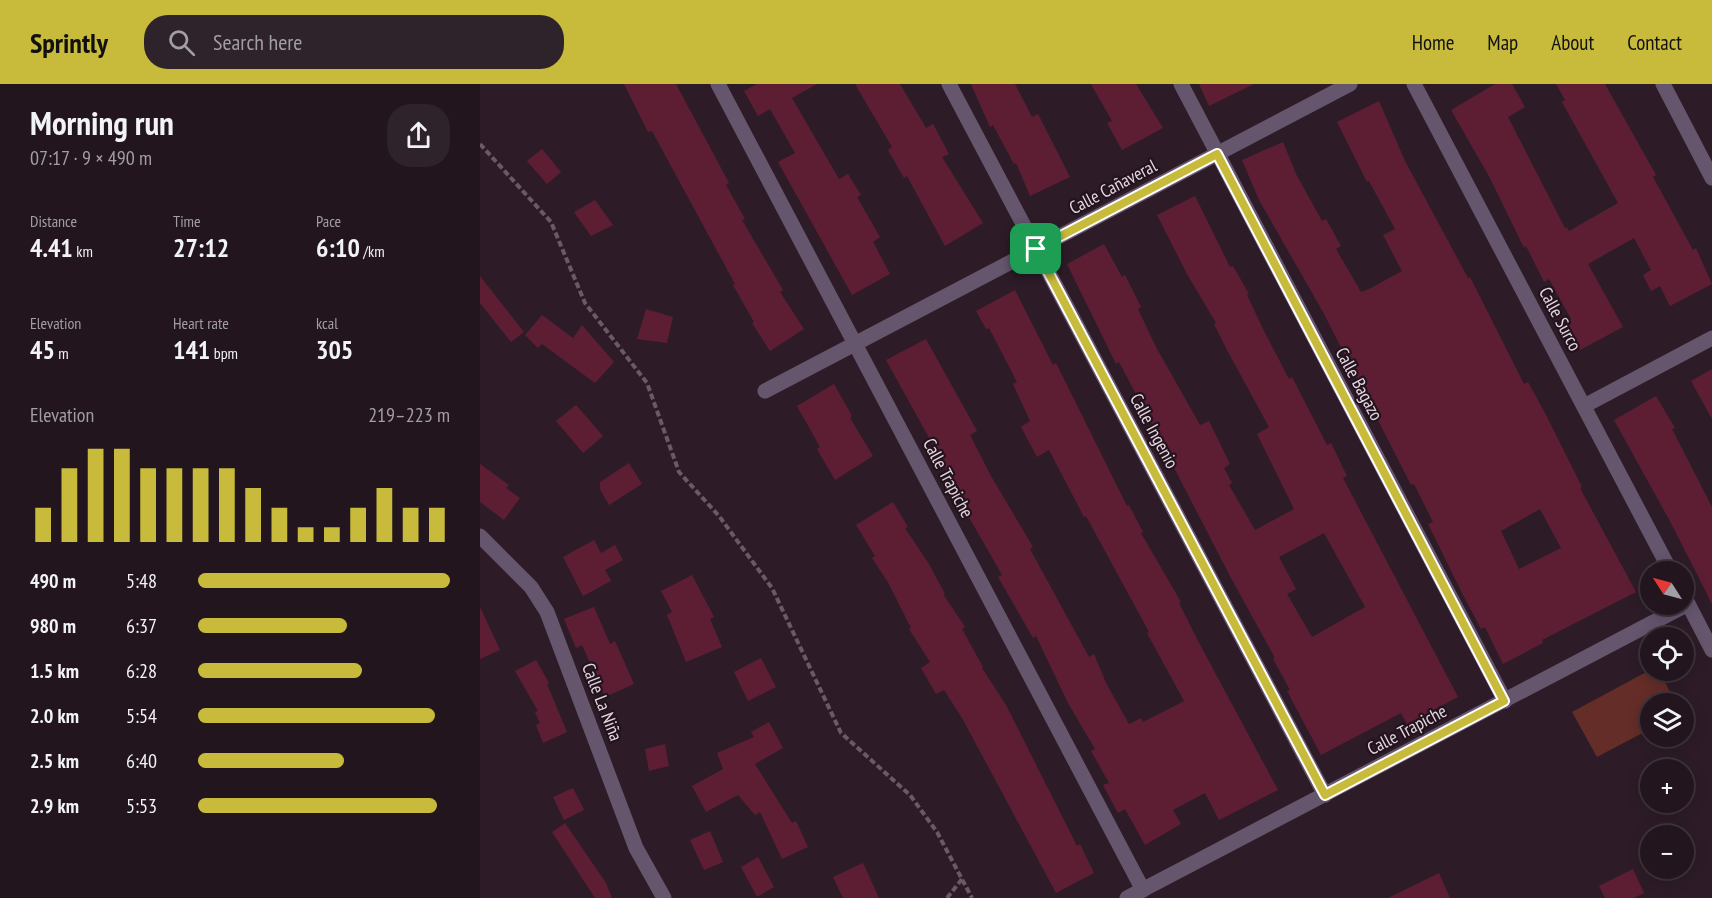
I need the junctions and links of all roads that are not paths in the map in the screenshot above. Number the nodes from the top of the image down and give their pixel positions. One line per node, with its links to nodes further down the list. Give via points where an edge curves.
1 (718, 84): 11 (street, Calle Trapiche)
2 (949, 84): 9 (street, Calle Ingenio)
3 (1181, 84): 7 (street, Calle Bagazo)
4 (1350, 84): 7 (street, Calle Cañaveral)
5 (1414, 84): 13 (street, Calle Surco)
6 (1663, 84): 8 (street)
7 (1217, 154): 9 (street, Calle Cañaveral); 19 (street, Calle Bagazo)
8 (1712, 178)
9 (1036, 249): 11 (street, Calle Cañaveral); 20 (street, Calle Ingenio)
10 (1712, 338): 13 (street)
11 (855, 343): 12 (street, Calle Cañaveral); 21 (street, Calle Trapiche)
12 (765, 391)
13 (1584, 406): 15 (street, Calle Surco)
14 (480, 536): 22 (street, Calle La Niña, via 531,587 547,612 636,848)
15 (1665, 561)
16 (1657, 615): 19 (street, Calle Trapiche)
17 (1694, 615): 18 (street)
18 (1712, 650)
19 (1504, 701): 20 (street, Calle Trapiche)
20 (1325, 795): 21 (street, Calle Trapiche)
21 (1143, 890): 23 (street, Calle Trapiche)
22 (664, 898)
23 (1127, 898)

